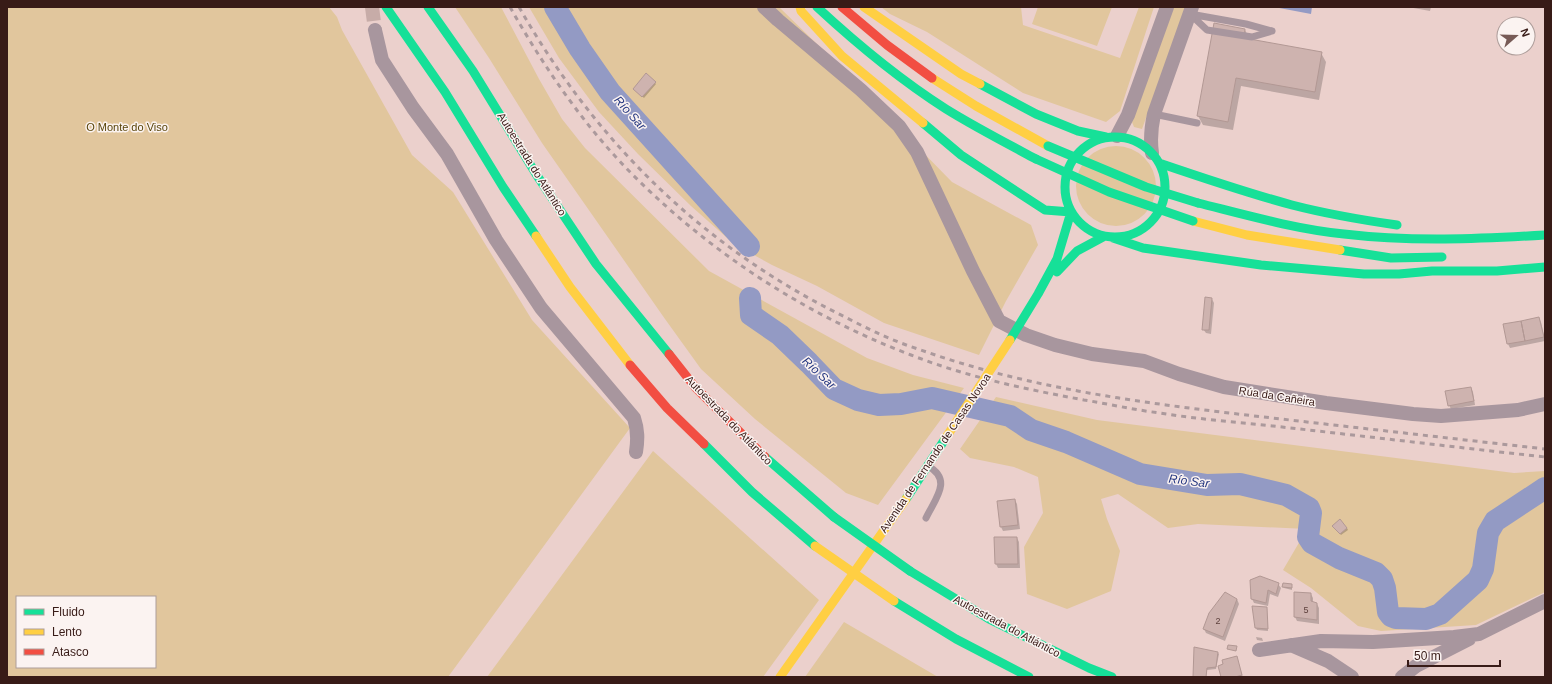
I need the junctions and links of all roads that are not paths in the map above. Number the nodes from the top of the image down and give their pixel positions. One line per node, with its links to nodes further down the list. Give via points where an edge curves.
1 (386, 7): 35 (main road, bridge, via 445,92 503,187 570,287 625,360 667,408 747,487 815,546 894,601 956,639)
2 (428, 7): 36 (main road, Autoestrada do Atlántico, bridge, via 473,71 536,174 596,264 695,387 755,449 834,517 910,571 989,619)
3 (764, 7): 25 (street, Rúa da Cañeira, via 899,126 917,152 999,321)
4 (800, 7): 15 (main road, via 842,56 961,155 1046,210)
5 (817, 7): 21 (main road, bridge, via 866,52 918,91 966,122 1036,159 1109,192 1193,221 1246,235)
6 (842, 7): 19 (main road, bridge, via 886,45 934,80 992,116 1048,146 1146,186 1198,203 1262,219 1342,234)
7 (864, 7): 13 (main road, via 968,77 1036,114 1078,131)
8 (1167, 7): 13 (street, via 1128,115)
9 (1191, 10): 9 (lane, via 1206,30 1252,37 1272,31); 11 (street)
10 (375, 30): 27 (street, via 382,60 447,154 496,240 541,308 634,418 638,428)
11 (1154, 114): 12 (lane); 14 (street, via 1150,141)
12 (1197, 123)
13 (1112, 137): 14 (main road, via 1130,139 1142,145); 15 (main road, via 1090,143 1077,153 1068,167 1064,184 1066,201)
14 (1156, 158): 18 (main road, via 1165,184 1161,207 1154,220 1142,230 1128,236); 19 (main road, via 1229,187 1279,202 1413,229)
15 (1071, 212): 17 (main road, via 1082,225); 24 (main road, Avenida de Fernando de Casas Novoa, via 1059,253)
16 (1545, 235): 19 (main road)
17 (1103, 236): 18 (main road); 24 (main road, Avenida de Fernando de Casas Novoa, via 1074,252)
18 (1113, 238): 23 (main road, via 1143,248 1261,266 1364,274)
19 (1429, 239)
20 (1452, 257): 21 (main road)
21 (1391, 258): 23 (main road)
22 (1545, 267): 23 (main road, via 1497,272)
23 (1432, 271)
24 (1038, 294): 25 (main road, Avenida de Fernando de Casas Novoa)
25 (1013, 335): 26 (street, Rúa da Cañeira, via 1092,354 1144,361 1224,387 1326,403 1441,416 1518,410); 28 (main road, Avenida de Fernando de Casas Novoa, bridge)
26 (1545, 404)
27 (636, 452)
28 (928, 466): 29 (lane, via 936,470 942,485); 34 (main road, Avenida de Fernando de Casas Novoa)
29 (926, 518)
30 (1545, 601): 31 (street)
31 (1479, 634): 32 (street, via 1374,642 1321,641); 38 (street, via 1416,666)
32 (1290, 645): 33 (street); 37 (street, via 1328,661)
33 (1259, 650)
34 (780, 677)
35 (1029, 677)
36 (1112, 677)
37 (1352, 677)
38 (1402, 677)

